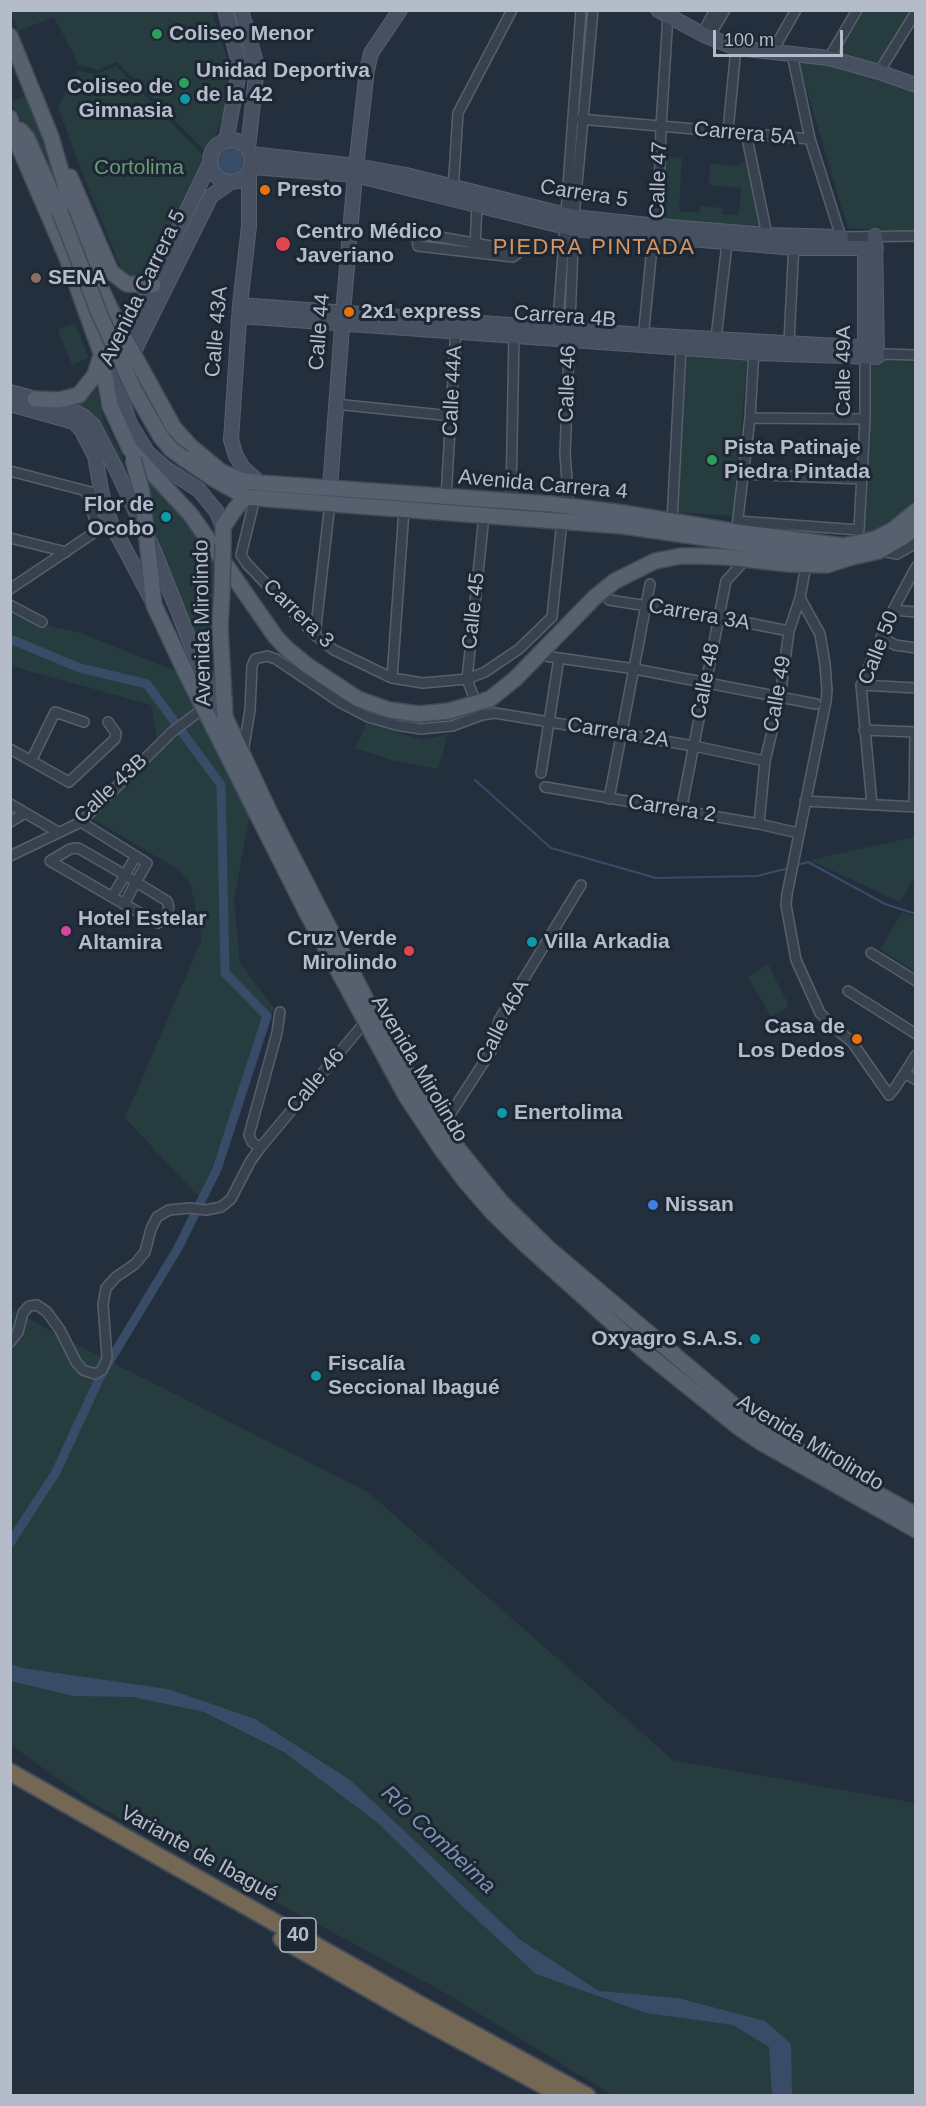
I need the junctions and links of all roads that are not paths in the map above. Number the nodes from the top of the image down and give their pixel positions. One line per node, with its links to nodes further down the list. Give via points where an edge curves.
1 (225, 10): 27 (street, via 240,67)
2 (241, 10): 29 (street, via 257,66)
3 (400, 10): 31 (street, Calle 44, via 371,53)
4 (512, 10): 33 (street, via 458,113)
5 (581, 10): 22 (street, Calle 46)
6 (593, 10): 22 (street, Calle 46)
7 (716, 10): 13 (street)
8 (724, 10): 13 (street)
9 (796, 10): 16 (street)
10 (857, 10): 18 (street)
11 (915, 12): 19 (street)
12 (663, 13): 13 (street); 23 (street, Calle 47)
13 (706, 35): 15 (street)
14 (10, 36): 28 (main road)
15 (736, 48): 16 (street); 24 (street)
16 (772, 52): 17 (street)
17 (792, 54): 18 (street); 26 (street)
18 (829, 58): 19 (street)
19 (879, 72): 20 (street)
20 (915, 85)
21 (10, 118): 35 (main road, via 27,138); 56 (main road)
22 (578, 119): 23 (street, Carrera 5A); 36 (street, Calle 46)
23 (661, 127): 24 (street, Carrera 5A); 37 (street, Calle 47)
24 (728, 131): 25 (street, Carrera 5A)
25 (746, 133): 26 (street, Carrera 5A); 38 (street)
26 (810, 139): 40 (street)
27 (225, 141): 29 (street, via 238,141); 30 (street, via 214,149)
28 (55, 152): 35 (main road); 45 (main road, via 80,197 111,272 127,285)
29 (250, 161): 31 (street, Carrera 5); 32 (street, via 244,179); 46 (street, Calle 43A, via 249,226)
30 (210, 163): 32 (street, via 218,178); 45 (street, Avenida Carrera 5)
31 (355, 171): 33 (street, Carrera 5, via 406,175); 47 (street, Calle 44)
32 (231, 183): 86 (street, Avenida Carrera 5, via 211,196 121,381 126,413 147,452 199,490 217,512)
33 (453, 194): 34 (street, Carrera 5); 36 (street, Carrera 5)
34 (477, 204): 36 (street, Carrera 5); 44 (street)
35 (66, 211): 71 (main road, Avenida Carrera 4, bridge, via 110,310 174,428 220,471); 75 (main road, Avenida Carrera 4, bridge, via 99,313 135,392 161,436 183,458)
36 (569, 222): 37 (street, Carrera 5); 49 (street, Calle 46)
37 (656, 232): 38 (street, Carrera 5); 42 (street, Carrera 5); 52 (street, Calle 47)
38 (767, 235): 41 (street, Carrera 5)
39 (915, 236): 43 (street, Carrera 5)
40 (841, 237): 41 (street, Carrera 5); 43 (street, Carrera 5)
41 (794, 242): 42 (street, Carrera 5); 43 (street, Carrera 5); 53 (street)
42 (727, 244): 51 (street)
43 (872, 244): 57 (street, Calle 49A)
44 (475, 247): 44 (street, via 418,246 417,240 423,234)
45 (153, 285): 59 (street, Avenida Carrera 5)
46 (240, 311): 47 (street, Carrera 4B); 71 (street, Calle 43A, via 231,440 243,468)
47 (342, 318): 48 (street, Carrera 4B); 63 (street, Calle 44)
48 (456, 326): 49 (street, Carrera 4B); 50 (street, Carrera 4B); 64 (street, Calle 44A)
49 (563, 333): 50 (street, Carrera 4B); 52 (street, Carrera 4B); 78 (street, Calle 46)
50 (514, 334): 77 (street)
51 (716, 338): 52 (street, Carrera 4B); 54 (street, Carrera 4B)
52 (643, 340): 55 (street, Carrera 4B)
53 (789, 342): 54 (street, Carrera 4B); 57 (street, Carrera 4B)
54 (754, 347): 55 (street, Carrera 4B); 57 (street, Carrera 4B); 65 (street)
55 (681, 348): 83 (street)
56 (101, 353): 59 (main road); 61 (main road, via 95,375 79,394 59,400)
57 (874, 353): 58 (street, Carrera 4B); 66 (street, Calle 49A)
58 (915, 355)
59 (106, 389): 67 (main road)
60 (10, 392): 61 (street)
61 (35, 399): 123 (street, via 66,407 93,425 154,551)
62 (10, 404): 73 (street, via 74,422 95,456)
63 (335, 405): 64 (street); 74 (street, Calle 44)
64 (452, 416): 76 (street, Calle 44A)
65 (750, 418): 66 (street); 69 (street)
66 (865, 419): 70 (street, Calle 49A)
67 (131, 454): 101 (main road, Avenida Mirolindo, bridge, via 142,492); 122 (main road, via 191,515 275,636 308,666 358,699 389,710 419,714)
68 (10, 471): 72 (street)
69 (742, 474): 70 (street); 85 (street)
70 (861, 479): 85 (street, Calle 49A, via 859,530)
71 (260, 483): 74 (main road, Avenida Carrera 4)
72 (86, 491): 73 (street); 88 (street)
73 (102, 495): 84 (street)
74 (330, 496): 75 (main road, Avenida Carrera 4); 76 (main road, Avenida Carrera 4); 79 (main road, Avenida Carrera 4); 108 (street, Calle 44)
75 (250, 497): 86 (main road, via 234,509); 108 (street, Carrera 3, via 241,555)
76 (446, 497): 77 (main road, Avenida Carrera 4)
77 (511, 501): 78 (main road, Avenida Carrera 4)
78 (569, 506): 83 (main road, Avenida Carrera 4)
79 (404, 510): 81 (main road, Avenida Carrera 4); 114 (street)
80 (915, 511): 93 (main road, Avenida Carrera 4, via 875,539)
81 (484, 516): 82 (main road, Avenida Carrera 4); 115 (street, Calle 45)
82 (562, 521): 93 (main road, Avenida Carrera 4, via 670,531); 115 (street, Carrera 3, via 552,617 503,661)
83 (672, 521): 85 (main road, Avenida Carrera 4)
84 (111, 523): 88 (street); 101 (street)
85 (737, 526): 93 (main road, Avenida Carrera 4)
86 (223, 527): 123 (main road, Avenida Mirolindo, bridge, via 220,627)
87 (915, 527): 91 (main road, Avenida Carrera 4)
88 (98, 530): 92 (street)
89 (10, 538): 92 (street)
90 (915, 543): 91 (street, via 897,554)
91 (879, 551): 93 (main road, Avenida Carrera 4, via 852,557)
92 (66, 552): 97 (street)
93 (809, 554): 94 (main road); 98 (street, Calle 49)
94 (749, 560): 105 (street, Calle 48, via 726,581); 111 (main road, via 681,556 636,569 595,597)
95 (915, 570): 103 (street, Calle 50)
96 (650, 584): 102 (street)
97 (10, 589)
98 (800, 598): 107 (street, Calle 49); 138 (street, via 820,634 827,690)
99 (609, 600): 102 (street, Carrera 3A)
100 (10, 605): 106 (street)
101 (154, 605): 121 (main road, Avenida Mirolindo)
102 (646, 605): 105 (street, Carrera 3A); 113 (street)
103 (893, 610): 104 (street); 109 (street, Calle 50)
104 (915, 612)
105 (718, 616): 107 (street, Carrera 3A); 116 (street, Calle 48)
106 (42, 622)
107 (789, 631): 119 (street, Calle 49)
108 (315, 635): 114 (street, Carrera 3, via 334,650)
109 (881, 637): 110 (street, via 895,645); 117 (street, Calle 50)
110 (915, 648)
111 (538, 655): 112 (street); 122 (main road)
112 (559, 658): 113 (street); 126 (street)
113 (635, 669): 116 (street); 129 (street)
114 (392, 678): 115 (street, Carrera 3, via 423,683)
115 (467, 679): 122 (street, Calle 45)
116 (707, 683): 119 (street); 130 (street, Calle 48)
117 (861, 685): 118 (street); 127 (street, Calle 50)
118 (915, 688)
119 (780, 698): 120 (street); 134 (street, Calle 49)
120 (816, 704)
121 (204, 708): 145 (street, Calle 43B, via 171,732); 160 (main road, Avenida Mirolindo, via 338,972)
122 (479, 710): 126 (street, Carrera 2A); 132 (street, via 452,726 421,729 396,725 368,717 276,659 261,656 255,659 250,674 250,710)
123 (225, 717): 132 (main road, Avenida Mirolindo)
124 (84, 722): 133 (street, via 55,712)
125 (108, 722): 133 (street, via 116,733 115,739 69,783)
126 (550, 722): 129 (street, Carrera 2A); 135 (street)
127 (864, 730): 128 (street); 140 (street, Calle 50)
128 (915, 732): 141 (street)
129 (621, 734): 130 (street, Carrera 2A); 137 (street)
130 (694, 746): 134 (street, Carrera 2A); 142 (street, Calle 48)
131 (10, 749): 133 (street)
132 (243, 756): 160 (main road, Avenida Mirolindo)
133 (32, 761)
134 (765, 761): 146 (street, Calle 49)
135 (541, 773)
136 (545, 787): 137 (street, Carrera 2)
137 (609, 799): 142 (street, Carrera 2)
138 (805, 801): 140 (street); 148 (street)
139 (10, 804): 143 (street)
140 (872, 805): 141 (street)
141 (915, 806)
142 (681, 811): 146 (street, Carrera 2)
143 (26, 813): 144 (street); 147 (street)
144 (10, 822)
145 (81, 822): 147 (street, Calle 43B); 150 (street)
146 (759, 824): 148 (street, Carrera 2)
147 (58, 832): 149 (street, Calle 43B)
148 (798, 833): 163 (street, via 786,905 796,960 820,1013 852,1042 889,1095)
149 (10, 856)
150 (136, 856): 151 (street); 152 (street, via 147,863)
151 (124, 875): 152 (street); 154 (street); 154 (street, via 77,848 50,861)
152 (136, 882): 155 (street); 155 (street, via 167,901 165,920 155,922)
153 (581, 885): 165 (street, Calle 46A, via 499,1020 495,1045)
154 (112, 897): 155 (street)
155 (124, 904)
156 (871, 952): 157 (street)
157 (915, 981)
158 (848, 991): 161 (street)
159 (280, 1012): 166 (street, via 249,1135)
160 (370, 1020): 165 (main road, Avenida Mirolindo); 166 (street, Calle 46); 168 (main road, Avenida Mirolindo, via 406,1096 442,1150 493,1213 527,1246 645,1352 736,1426 762,1443)
161 (915, 1034)
162 (915, 1055): 163 (street)
163 (904, 1073): 164 (street)
164 (915, 1080)
165 (442, 1127): 168 (main road, Avenida Mirolindo, via 526,1227 748,1417 776,1438)
166 (260, 1148): 167 (street, Calle 46, via 231,1199 221,1207 169,1210 158,1217 145,1252 106,1288 103,1304 107,1358 102,1370 95,1374 83,1370 60,1330 37,1305 28,1306)
167 (10, 1342)
168 (912, 1516)
169 (10, 1773): 172 (highway, Variante de Ibagué / 40)
170 (10, 1783): 171 (highway, Variante de Ibagué / 40)
171 (563, 2096)
172 (587, 2096)

